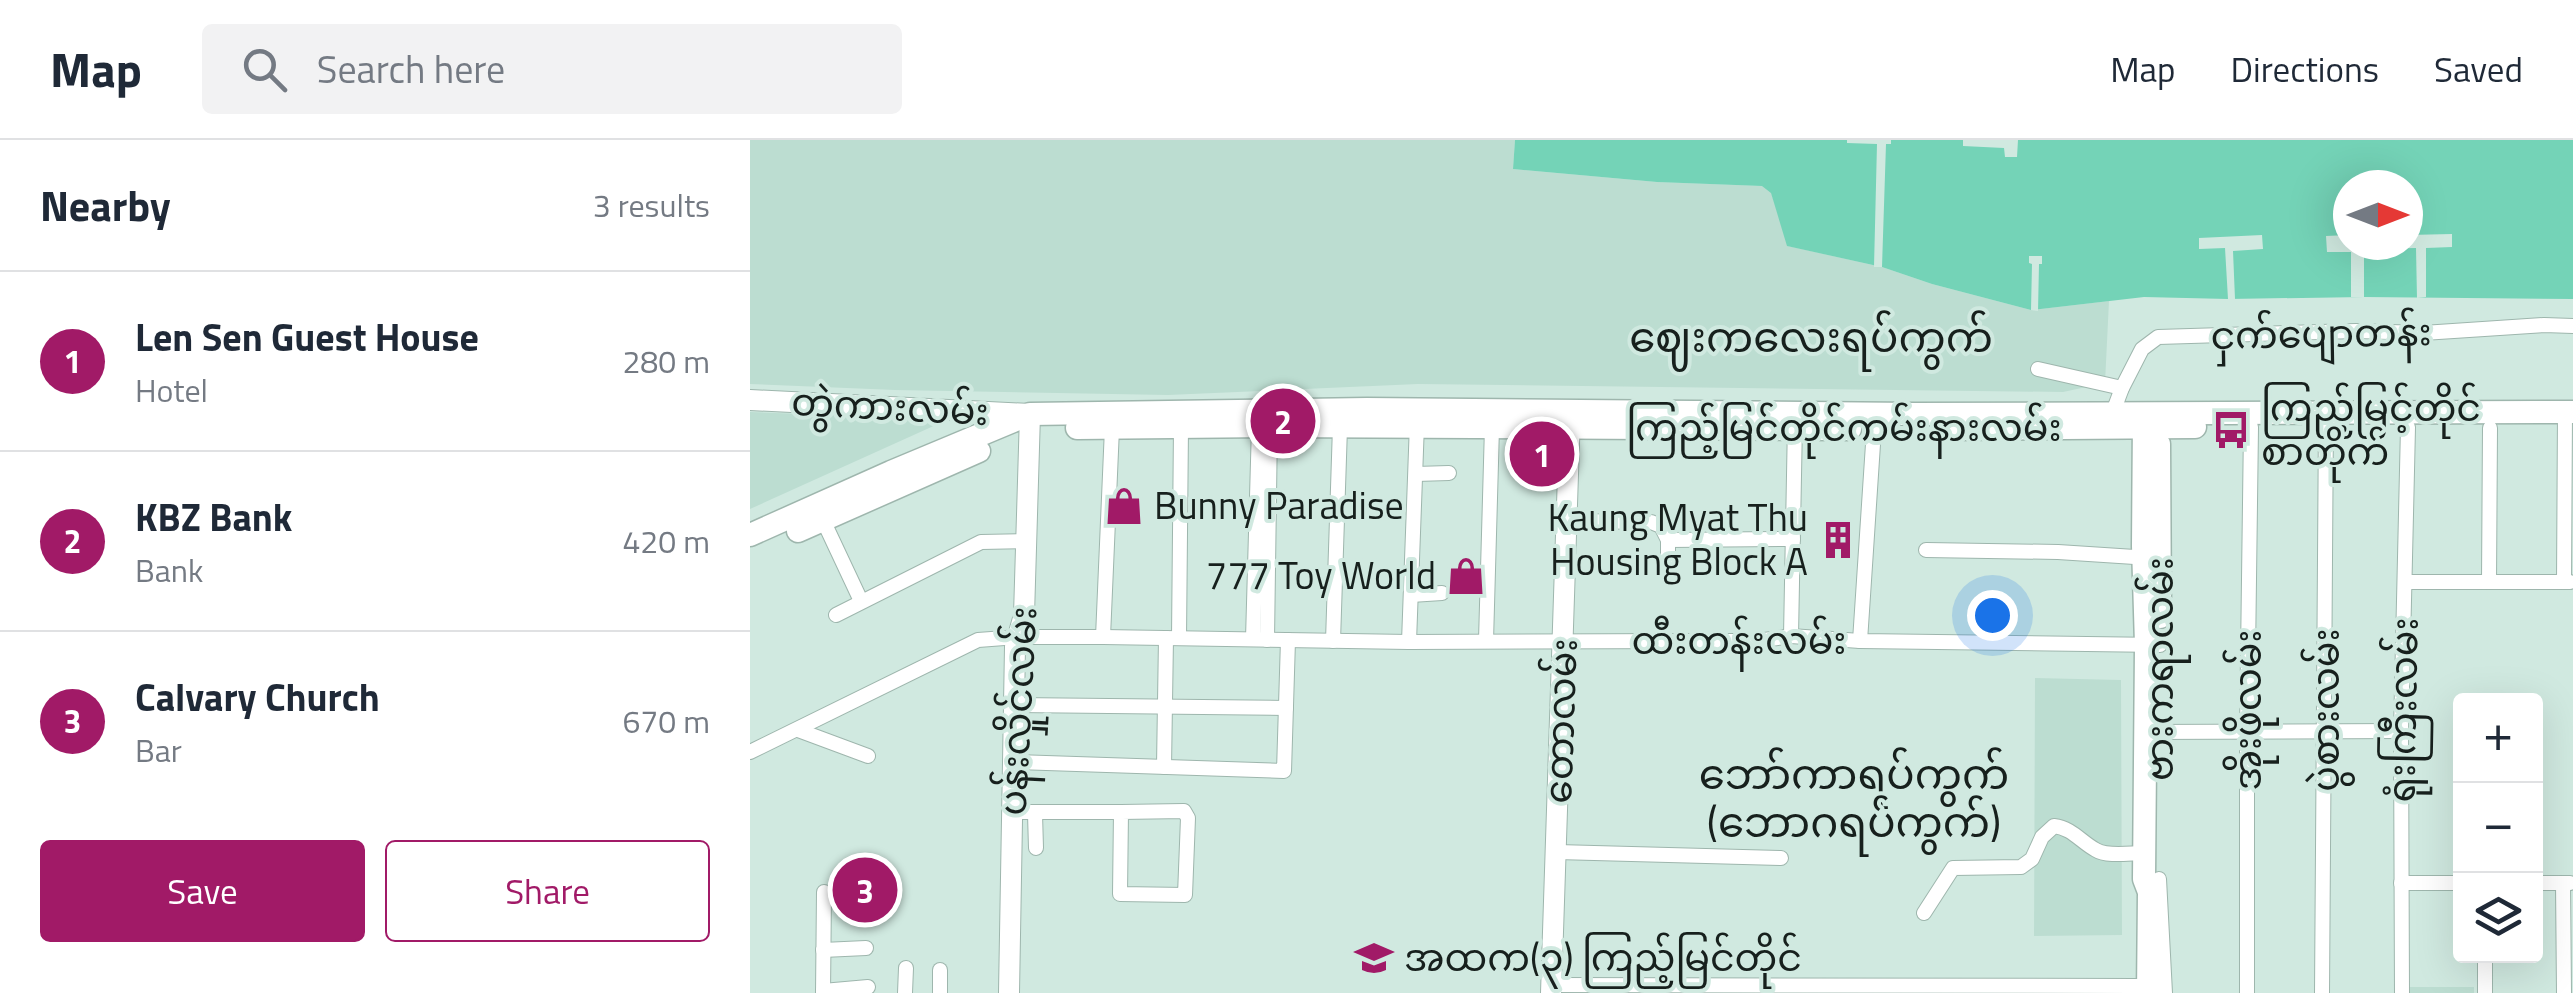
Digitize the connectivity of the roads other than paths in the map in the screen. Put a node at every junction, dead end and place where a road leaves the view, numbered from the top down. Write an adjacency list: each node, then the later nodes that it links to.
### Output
1 (2573, 326): 3 (street, ငှက်ပျောတန်း)
2 (2038, 368): 3 (street)
3 (2122, 388): 12 (street, ငှက်ပျောတန်း)
4 (750, 400): 8 (street, တွဲကားလမ်း)
5 (1417, 419): 8 (main road); 16 (main road, ကြည့်မြင်တိုင်ကမ်းနားလမ်း); 17 (main road, ကြည့်မြင်တိုင်ကမ်းနားလမ်း); 20 (main road); 21 (street)
6 (2326, 420): 7 (main road); 12 (main road); 14 (main road, ကြည့်မြင်တိုင်ကမ်းနားလမ်း); 18 (main road, ကြည့်မြင်တိုင်ကမ်းနားလမ်း); 59 (street, ပွဲစားလမ်း)
7 (2569, 420): 19 (main road, ကြည့်မြင်တိုင်ကမ်းနားလမ်း); 35 (street)
8 (1030, 421): 15 (main road, ကြည့်မြင်တိုင်ကမ်းနားလမ်း); 23 (main road, ကြည့်မြင်တိုင်ကမ်းနားလမ်း); 25 (main road, ကြည့်မြင်တိုင်ကမ်းနားလမ်း); 28 (street, ပန်းလှိုင်လမ်း)
9 (1795, 421): 10 (main road, ကြည့်မြင်တိုင်ကမ်းနားလမ်း); 20 (main road, ကြည့်မြင်တိုင်ကမ်းနားလမ်း); 26 (street)
10 (1860, 424): 12 (main road, ကြည့်မြင်တိုင်ကမ်းနားလမ်း); 49 (street)
11 (1264, 426): 13 (main road, ကြည့်မြင်တိုင်ကမ်းနားလမ်း); 16 (main road, ကြည့်မြင်တိုင်ကမ်းနားလမ်း); 44 (street)
12 (2147, 426): 14 (main road, ကြည့်မြင်တိုင်ကမ်းနားလမ်း); 31 (main road, ဗားကရာလမ်း)
13 (1182, 427): 15 (main road, ကြည့်မြင်တိုင်ကမ်းနားလမ်း); 43 (street)
14 (2251, 427): 56 (street, အိုးဖိုလမ်း)
15 (1112, 428): 42 (street)
16 (1340, 428): 46 (street)
17 (1492, 428): 20 (main road, ကြည့်မြင်တိုင်ကမ်းနားလမ်း); 47 (street)
18 (2408, 428): 19 (main road, ကြည့်မြင်တိုင်ကမ်းနားလမ်း); 33 (street, ရုံးကြီးလမ်း)
19 (2490, 428): 34 (street)
20 (1571, 429): 24 (street, တောလမ်း)
21 (1416, 474): 22 (street); 37 (street)
22 (1449, 474)
23 (823, 520): 29 (main road, ကြည့်မြင်တိုင်ကမ်းနားလမ်း); 38 (street)
24 (1568, 521): 27 (street); 48 (street, တောလမ်း)
25 (750, 535)
26 (1792, 539): 27 (street); 40 (street)
27 (1668, 540): 32 (street)
28 (1027, 541): 38 (street); 41 (street, ပန်းလှိုင်လမ်း)
29 (750, 548)
30 (1926, 550): 31 (street)
31 (2152, 559): 51 (main road, ဗားကရာလမ်း)
32 (1668, 574)
33 (2406, 582): 34 (street); 57 (street, ရုံးကြီးလမ်း)
34 (2489, 582): 35 (street)
35 (2568, 582)
36 (1442, 593): 37 (street)
37 (1411, 594): 50 (street)
38 (861, 601): 39 (street)
39 (836, 615)
40 (1791, 636): 48 (street, ထီးတန်းလမ်း); 49 (street, ထီးတန်းလမ်း)
41 (1019, 637): 42 (street, ထီးတန်းလမ်း); 52 (street, ပန်းလှိုင်လမ်း); 55 (street, ထီးတန်းလမ်း)
42 (1103, 637): 43 (street, ထီးတန်းလမ်း)
43 (1173, 638): 44 (street, ထီးတန်းလမ်း); 53 (street)
44 (1260, 640): 45 (street, ထီးတန်းလမ်း)
45 (1288, 640): 46 (street, ထီးတန်းလမ်း); 54 (street)
46 (1333, 641): 50 (street, ထီးတန်းလမ်း)
47 (1486, 641): 48 (street, ထီးတန်းလမ်း); 50 (street, ထီးတန်းလမ်း)
48 (1564, 641): 68 (street, တောလမ်း)
49 (1860, 641): 51 (street, ထီးတန်းလမ်း)
50 (1408, 642)
51 (2153, 645): 58 (main road, ဗားကရာလမ်း)
52 (1014, 705): 53 (street); 62 (street, ပန်းလှိုင်လမ်း)
53 (1165, 707): 54 (street); 63 (street)
54 (1286, 708): 63 (street)
55 (798, 730): 60 (street, ထီးတန်းလမ်း); 61 (street)
56 (2247, 731): 58 (street); 59 (street); 91 (street, အိုးဖိုလမ်း)
57 (2401, 731): 59 (street); 71 (street, ရုံးကြီးလမ်း)
58 (2153, 732): 69 (main road, ဗားကရာလမ်း); 74 (main road, ဗားကရာလမ်း)
59 (2326, 732): 92 (street, ပွဲစားလမ်း)
60 (750, 752)
61 (868, 756)
62 (1013, 762): 63 (street); 64 (street, ပန်းလှိုင်လမ်း)
63 (1164, 767)
64 (1012, 812): 65 (street); 89 (street, ပန်းလှိုင်လမ်း)
65 (1038, 812): 66 (street); 67 (street)
66 (1121, 812): 66 (street)
67 (1036, 848)
68 (1556, 852): 70 (street); 84 (street, တောလမ်း)
69 (2144, 853): 74 (main road, ဗားကရာလမ်း); 76 (street)
70 (1781, 858)
71 (2401, 884): 72 (street); 93 (street, ရုံးကြီးလမ်း)
72 (2453, 884)
73 (2568, 884): 95 (street)
74 (2154, 886): 85 (main road, ဗားကရာလမ်း); 90 (street)
75 (824, 892): 78 (street)
76 (1924, 913)
77 (866, 948): 78 (street)
78 (823, 954): 79 (street); 86 (street)
79 (850, 959)
80 (2485, 963): 94 (street)
81 (906, 968): 87 (street)
82 (940, 970): 88 (street)
83 (868, 987): 86 (street)
84 (1552, 989): 85 (street)
85 (2141, 991)
86 (823, 992)
87 (906, 993)
88 (940, 993)
89 (1009, 993)
90 (2165, 993)
91 (2247, 993)
92 (2322, 993)
93 (2402, 993)
94 (2485, 993)
95 (2564, 993)

